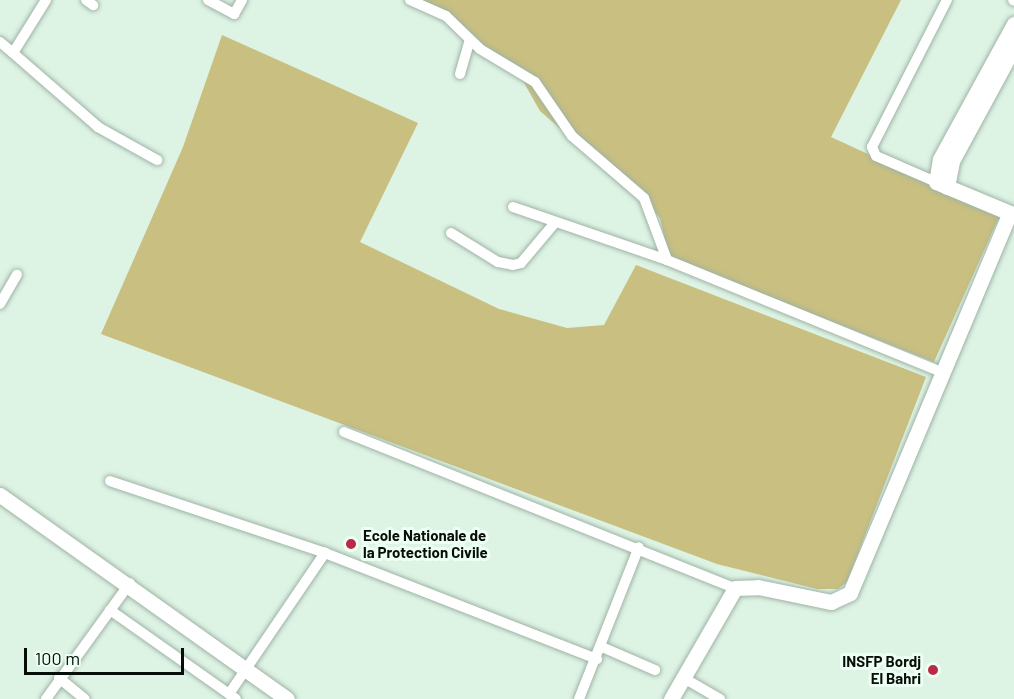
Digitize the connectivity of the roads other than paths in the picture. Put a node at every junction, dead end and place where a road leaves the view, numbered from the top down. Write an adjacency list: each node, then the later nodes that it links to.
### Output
1 (46, 0): 10 (street)
2 (208, 0): 3 (street)
3 (242, 0)
4 (410, 0): 7 (street)
5 (947, 0): 13 (street)
6 (1014, 24): 13 (street)
7 (470, 40): 11 (street); 18 (street)
8 (0, 42): 10 (street)
9 (1014, 47): 13 (street)
10 (13, 53): 12 (street)
11 (460, 74)
12 (157, 160)
13 (941, 184): 15 (street)
14 (513, 207): 16 (street)
15 (1012, 208): 21 (street)
16 (554, 225): 17 (street); 18 (street)
17 (452, 233)
18 (667, 260): 21 (street)
19 (17, 274): 20 (street)
20 (0, 304)
21 (944, 373): 28 (street)
22 (344, 432): 25 (street)
23 (110, 481): 26 (street)
24 (0, 495): 27 (street)
25 (639, 547): 28 (street); 30 (street)
26 (325, 553): 31 (street); 32 (street)
27 (130, 583): 29 (street); 32 (street)
28 (735, 588): 34 (street)
29 (110, 610): 35 (street); 36 (street)
30 (602, 647): 31 (street); 33 (street)
31 (597, 659): 40 (street)
32 (246, 669): 36 (street); 39 (street)
33 (655, 669)
34 (682, 677): 41 (street); 42 (street)
35 (59, 678): 37 (street); 38 (street)
36 (233, 697)
37 (46, 699)
38 (85, 699)
39 (287, 699)
40 (579, 699)
41 (671, 699)
42 (720, 699)

